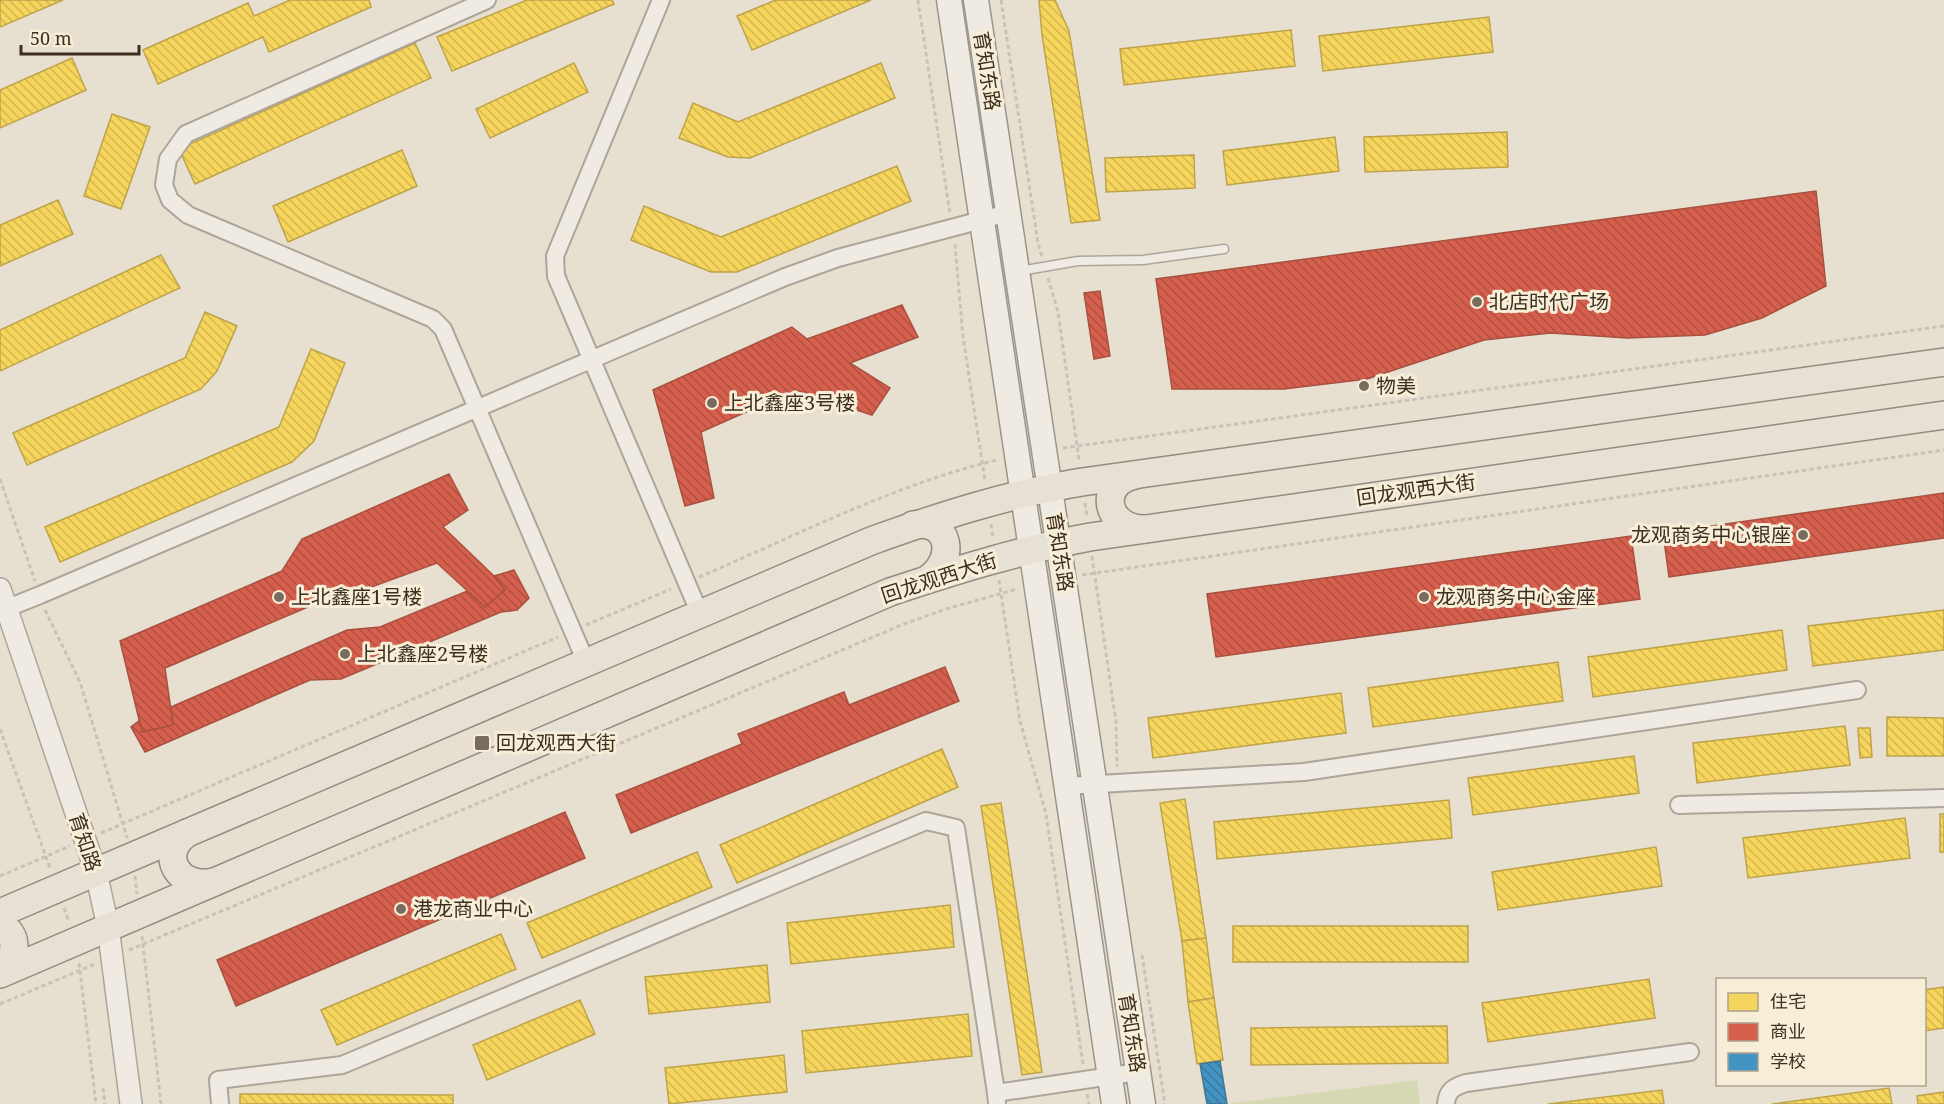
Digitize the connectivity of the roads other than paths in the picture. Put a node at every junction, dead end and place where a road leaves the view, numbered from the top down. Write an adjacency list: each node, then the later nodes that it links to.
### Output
1 (487, 0): 11 (street)
2 (661, 0): 9 (street)
3 (949, 0): 6 (main road, 育知东路)
4 (976, 0): 5 (main road, 育知东路)
5 (1008, 213): 6 (street); 8 (main road, 育知东路)
6 (982, 220): 9 (street); 15 (main road, 育知东路)
7 (1224, 249): 8 (lane)
8 (1017, 271): 14 (main road, 育知东路)
9 (592, 360): 11 (street); 22 (street)
10 (1944, 362): 13 (main road)
11 (477, 409): 21 (street); 23 (street)
12 (1944, 415): 17 (main road, 回龙观西大街)
13 (1135, 475): 14 (main road); 17 (main road)
14 (1050, 488): 15 (main road); 18 (main road, 育知东路)
15 (1022, 493): 16 (main road); 19 (main road, 育知东路)
16 (914, 525): 20 (main road); 22 (main road)
17 (1144, 529): 18 (main road, 回龙观西大街)
18 (1058, 543): 19 (main road, 回龙观西大街); 25 (main road, 育知东路)
19 (1031, 549): 20 (main road, 回龙观西大街); 26 (main road, 育知东路)
20 (928, 579): 31 (main road, 回龙观西大街)
21 (2, 602): 30 (street, 育知路)
22 (700, 614): 23 (main road)
23 (586, 662): 29 (main road)
24 (1857, 690): 25 (street)
25 (1106, 784): 26 (street); 37 (main road, 育知东路)
26 (1066, 786): 38 (main road, 育知东路)
27 (1944, 798): 28 (street)
28 (1679, 805)
29 (186, 833): 30 (main road); 31 (main road)
30 (96, 872): 32 (main road); 34 (street, 育知路)
31 (214, 882): 34 (main road, 回龙观西大街)
32 (0, 913)
33 (0, 924): 35 (main road)
34 (108, 927): 35 (main road, 回龙观西大街); 40 (street, 育知路)
35 (0, 973)
36 (1690, 1052): 44 (street)
37 (1138, 1072): 38 (street); 43 (main road, 育知东路)
38 (1109, 1076): 39 (street); 42 (main road, 育知东路)
39 (997, 1099): 41 (street)
40 (131, 1104)
41 (220, 1104)
42 (1114, 1104)
43 (1143, 1104)
44 (1446, 1104)

